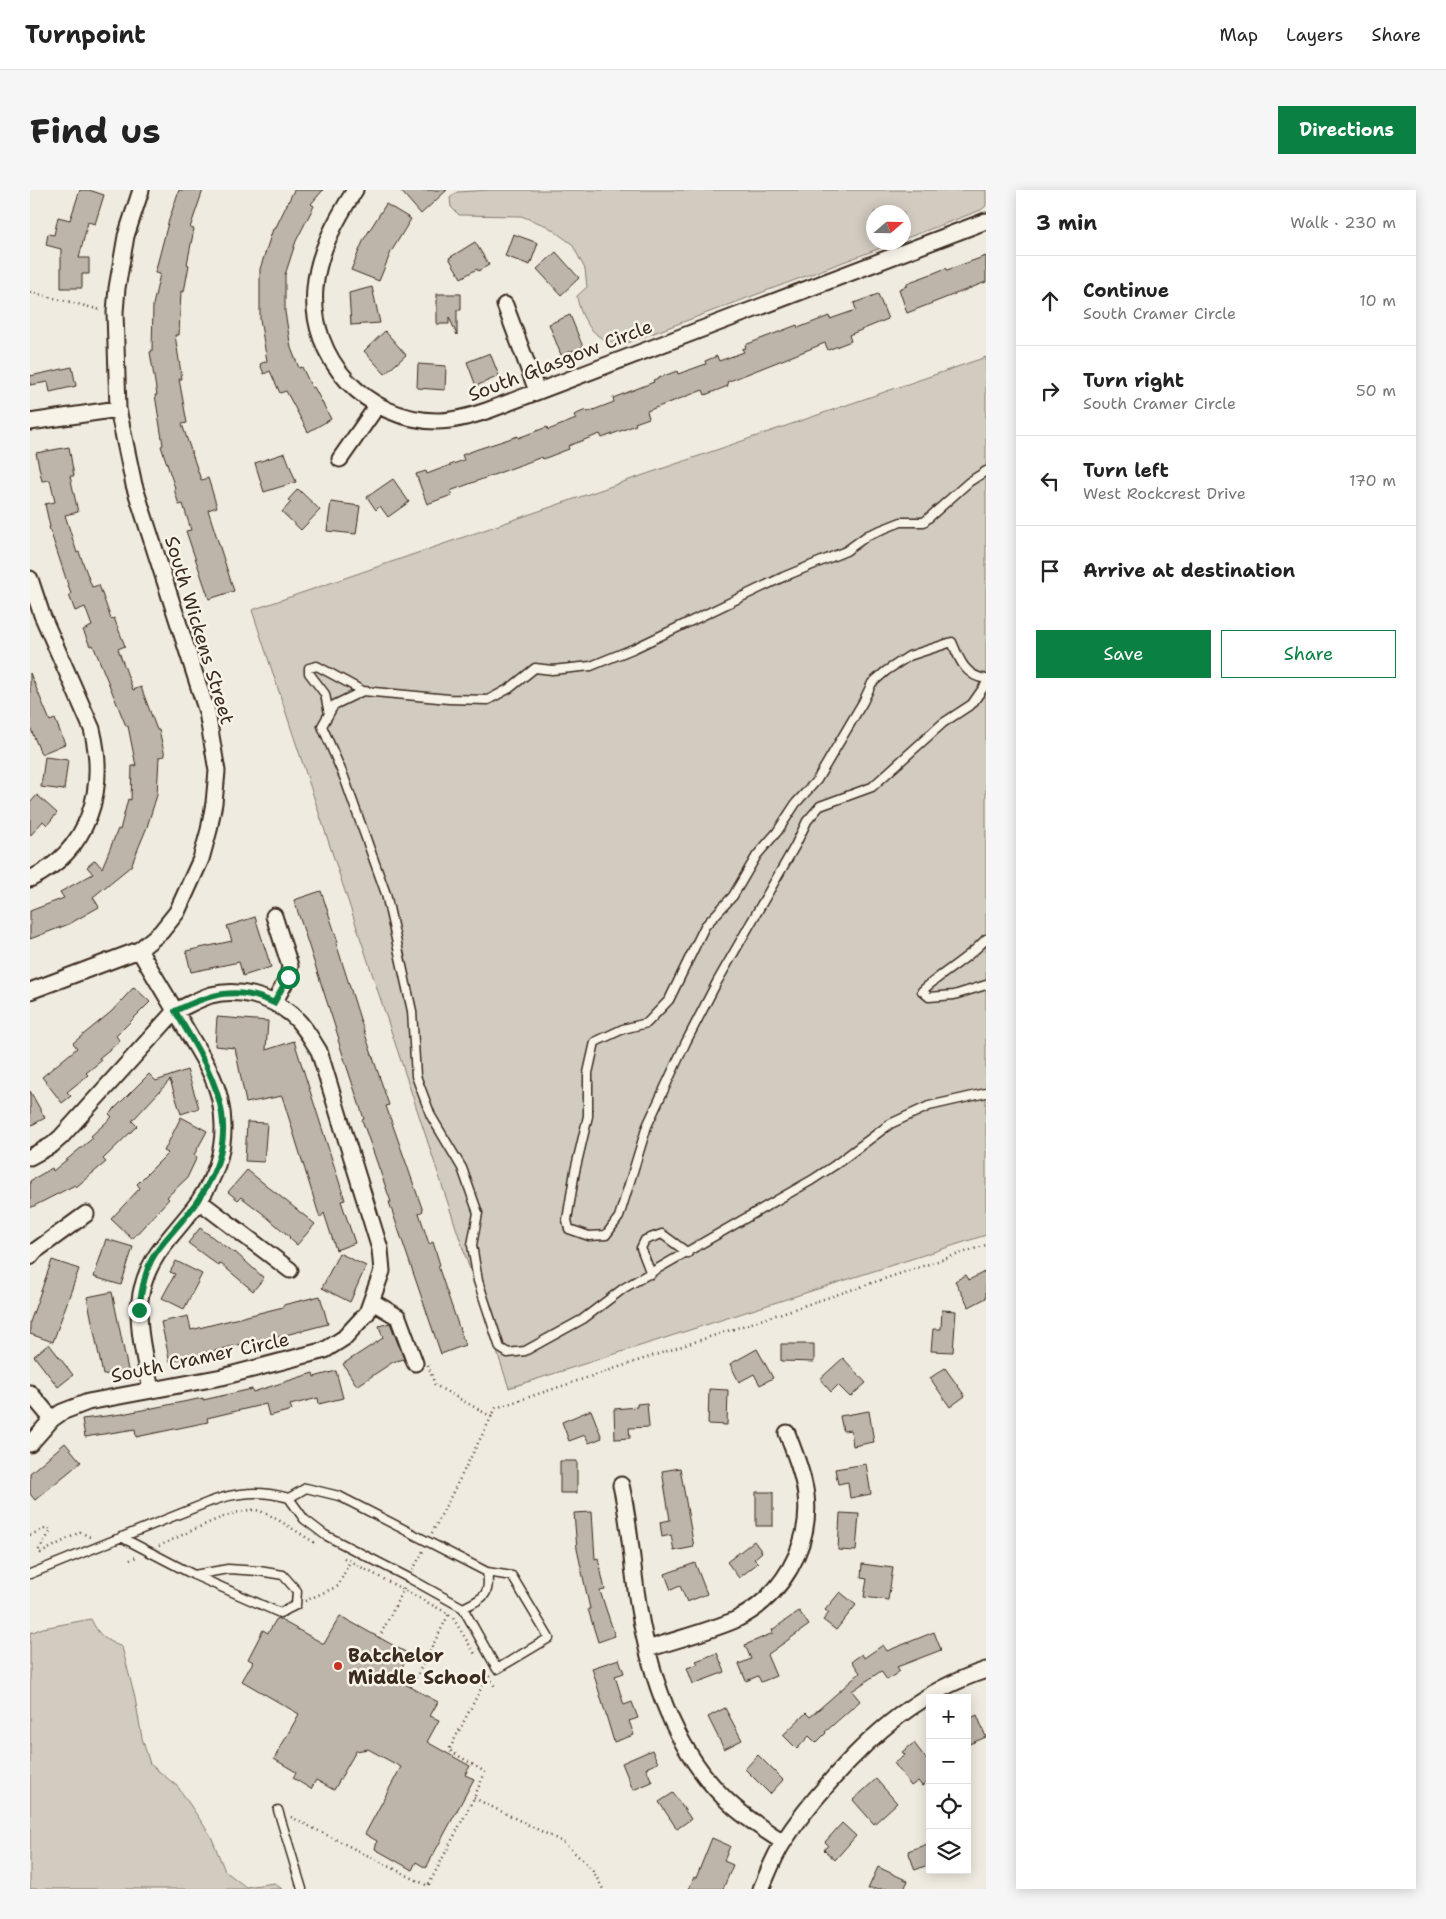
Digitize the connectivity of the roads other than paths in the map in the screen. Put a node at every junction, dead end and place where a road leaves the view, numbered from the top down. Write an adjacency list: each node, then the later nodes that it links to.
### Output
1 (141, 190): 7 (street, South Wickens Street)
2 (355, 190): 6 (street, South Glasgow Circle)
3 (986, 221): 5 (street, South Glasgow Circle)
4 (505, 305): 5 (street)
5 (537, 391): 6 (street, South Glasgow Circle)
6 (377, 406): 9 (street)
7 (118, 409): 8 (street); 19 (street, South Wickens Street)
8 (30, 422)
9 (340, 459)
10 (986, 471): 14 (lane)
11 (30, 579): 16 (street)
12 (986, 680): 13 (lane)
13 (986, 684)
14 (363, 691): 15 (lane); 15 (lane)
15 (329, 714): 31 (lane)
16 (30, 880)
17 (274, 916): 22 (street)
18 (986, 939): 20 (lane)
19 (139, 950): 21 (street, South Wickens Street); 23 (street)
20 (986, 985)
21 (30, 991)
22 (274, 1003): 23 (street, South Cramer Circle); 32 (street, South Cramer Circle)
23 (175, 1011): 25 (street, South Cramer Circle); 26 (street)
24 (986, 1093): 28 (lane)
25 (30, 1157)
26 (199, 1201): 30 (street); 34 (street)
27 (86, 1214): 29 (street)
28 (688, 1253): 31 (lane); 31 (lane)
29 (30, 1257)
30 (290, 1270)
31 (651, 1274)
32 (372, 1302): 33 (street); 34 (street, South Cramer Circle)
33 (415, 1363)
34 (151, 1390): 36 (street, South Cramer Circle)
35 (30, 1393): 36 (street)
36 (52, 1419): 38 (street, South Cramer Circle)
37 (787, 1434): 46 (street)
38 (30, 1444)
39 (620, 1485): 46 (street)
40 (289, 1498): 41 (lane); 42 (lane); 45 (lane)
41 (121, 1537): 43 (lane); 44 (lane)
42 (486, 1572): 45 (lane); 45 (lane)
43 (30, 1574)
44 (194, 1575): 44 (lane)
45 (463, 1608)
46 (648, 1649): 49 (street)
47 (986, 1670): 49 (street)
48 (278, 1810): 50 (lane)
49 (783, 1842): 51 (street)
50 (302, 1889)
51 (761, 1889)

